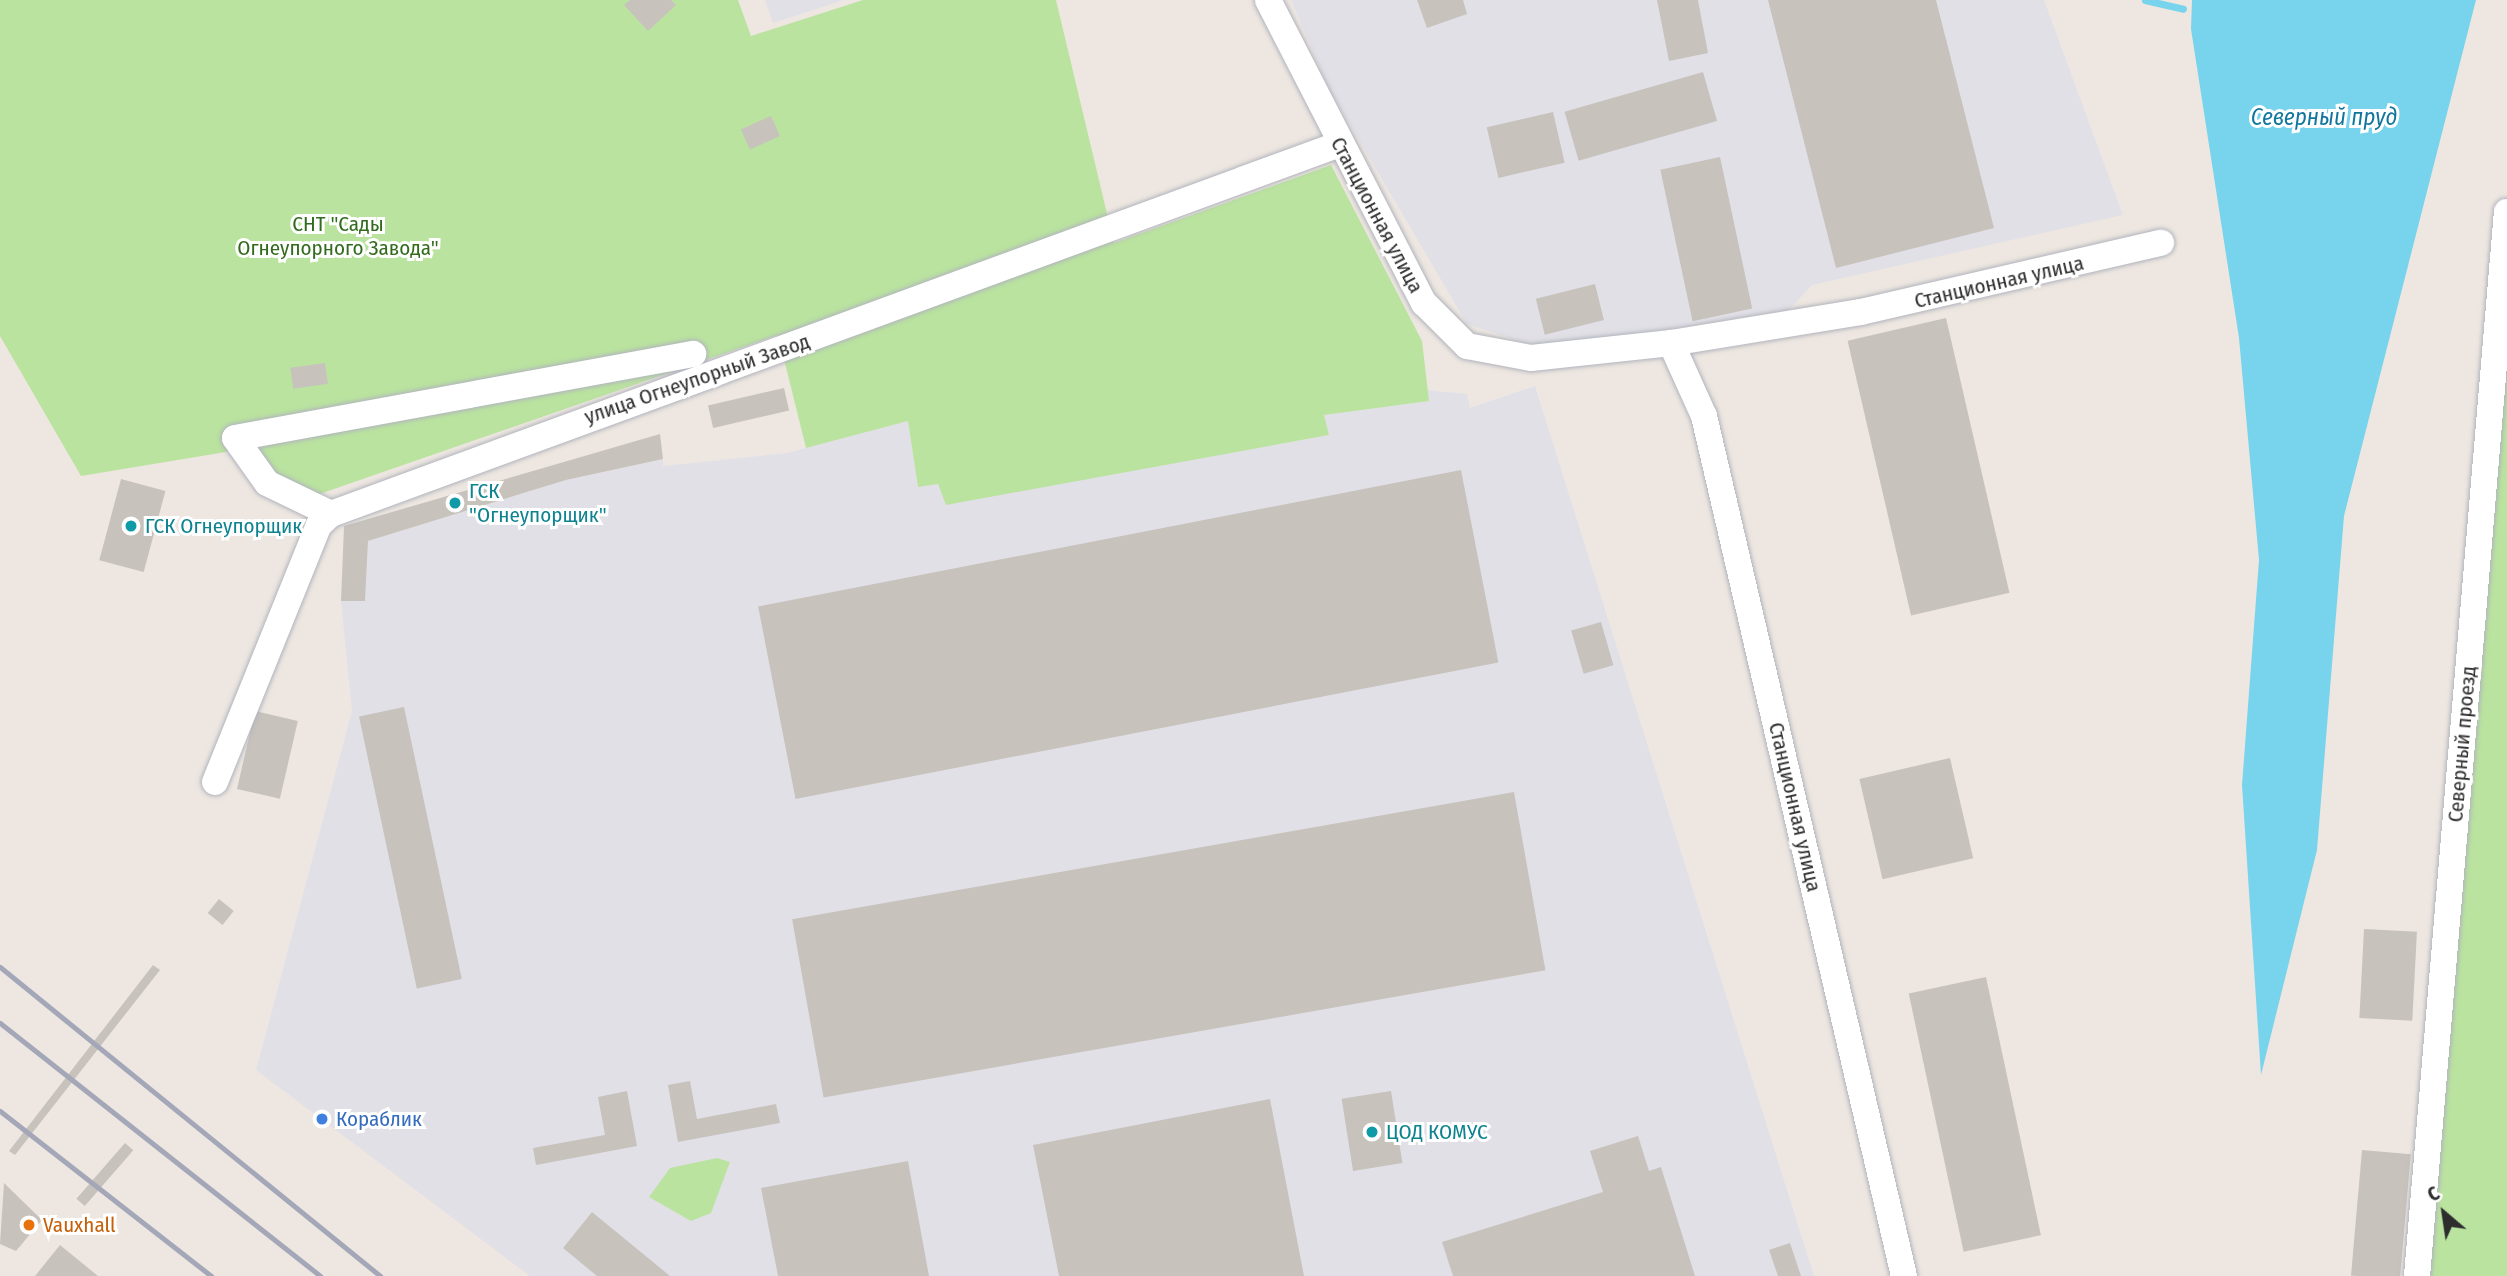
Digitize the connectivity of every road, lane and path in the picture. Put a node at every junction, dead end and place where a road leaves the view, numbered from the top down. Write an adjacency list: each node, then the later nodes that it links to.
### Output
1 (1268, 0): 2 (street, Станционная улица)
2 (1340, 144): 5 (street, Станционная улица); 7 (street, улица Огнеупорный Завод)
3 (2507, 212): 10 (street, Северный проезд)
4 (2161, 243): 5 (street, Станционная улица)
5 (1671, 343): 9 (street, Станционная улица)
6 (693, 354): 7 (street)
7 (331, 514): 8 (street)
8 (215, 782)
9 (1904, 1276)
10 (2417, 1276)

